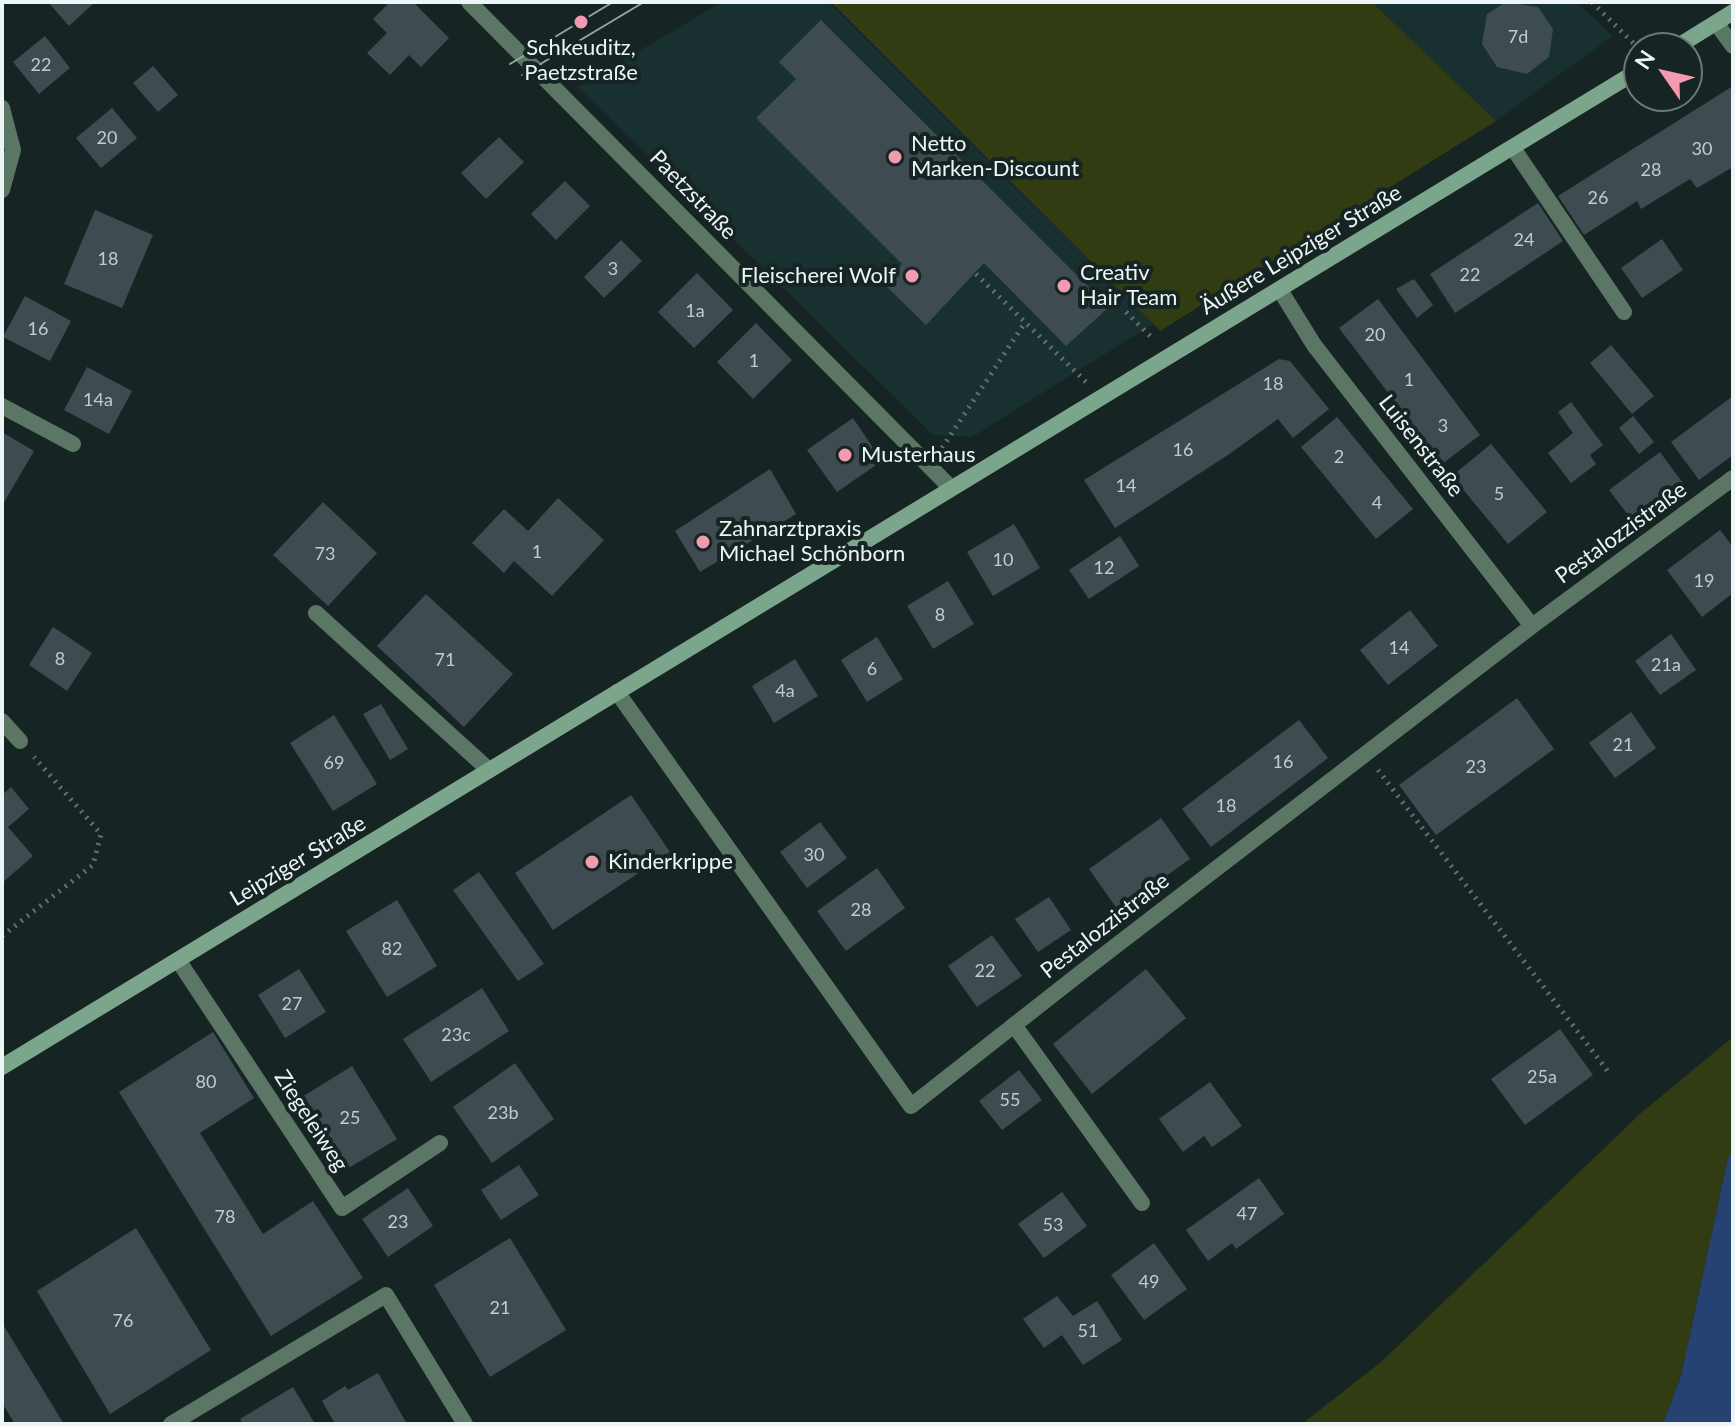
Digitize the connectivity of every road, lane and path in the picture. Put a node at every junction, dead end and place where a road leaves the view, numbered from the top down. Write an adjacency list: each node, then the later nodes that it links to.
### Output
1 (469, 2): 21 (street, Paetzstraße)
2 (1592, 2): 5 (path)
3 (1733, 12): 4 (street)
4 (1716, 23): 6 (street); 7 (street)
5 (1623, 32)
6 (1701, 32)
7 (1733, 46)
8 (1623, 80): 10 (street, Äußere Leipziger Straße)
9 (2, 108): 11 (street)
10 (1513, 148): 13 (street, Äußere Leipziger Straße); 15 (street)
11 (2, 190)
12 (976, 274): 16 (path)
13 (1280, 290): 17 (street, Äußere Leipziger Straße); 25 (street, Luisenstraße)
14 (1126, 312): 17 (path)
15 (1624, 312)
16 (1024, 324): 18 (path); 21 (path)
17 (1169, 355): 18 (street, Äußere Leipziger Straße)
18 (1100, 396): 23 (street, Äußere Leipziger Straße)
19 (2, 406): 20 (street)
20 (73, 444)
21 (930, 465): 23 (street, Paetzstraße)
22 (1733, 478): 25 (street, Pestalozzistraße)
23 (951, 488): 26 (street, Äußere Leipziger Straße)
24 (316, 613): 30 (street)
25 (1532, 626): 29 (street, Pestalozzistraße)
26 (617, 692): 30 (street, Leipziger Straße); 33 (street, Pestalozzistraße)
27 (2, 721): 28 (street)
28 (20, 741): 31 (path)
29 (1366, 754): 33 (street, Pestalozzistraße); 35 (path)
30 (489, 770): 32 (street, Leipziger Straße)
31 (2, 936)
32 (178, 960): 34 (street, Leipziger Straße); 36 (street, Ziegeleiweg)
33 (1014, 1025): 37 (street)
34 (2, 1067)
35 (1610, 1074)
36 (440, 1143)
37 (1142, 1203)
38 (171, 1424): 39 (street)
39 (465, 1424)

